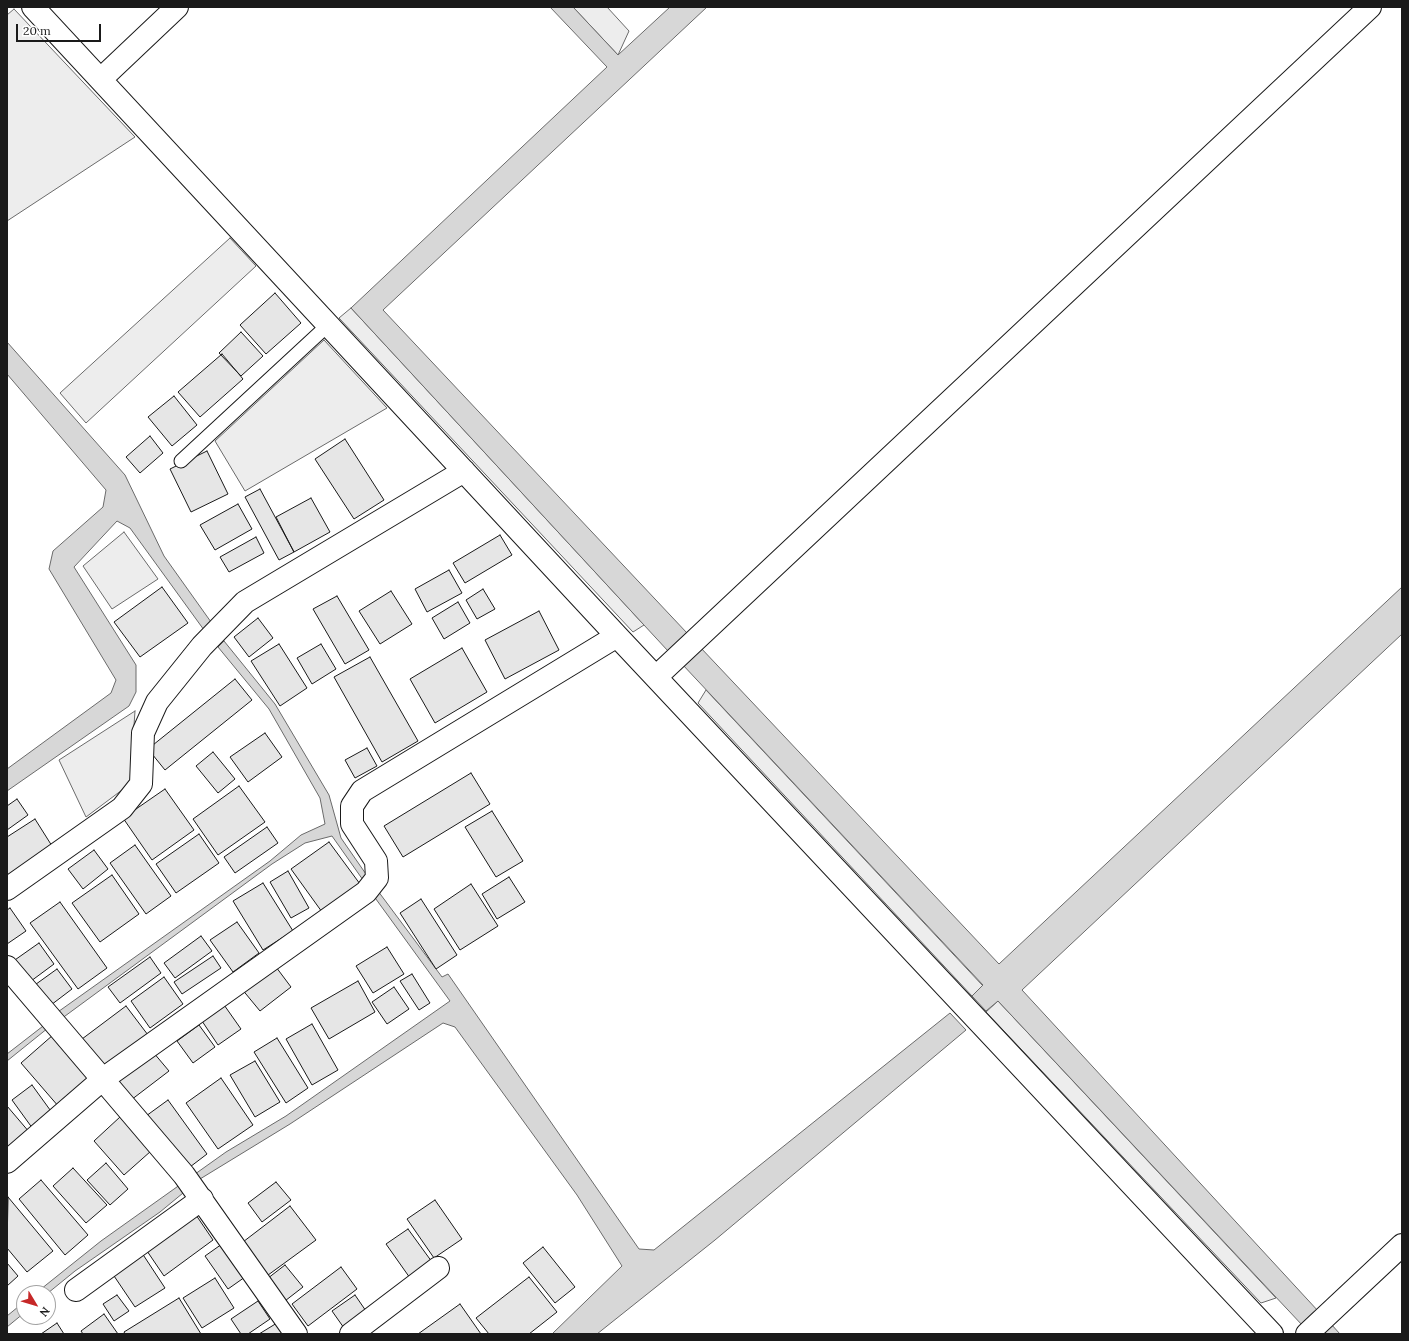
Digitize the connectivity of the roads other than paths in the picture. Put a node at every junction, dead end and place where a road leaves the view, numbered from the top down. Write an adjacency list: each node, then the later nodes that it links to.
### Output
1 (33, 7): 4 (street)
2 (177, 7): 4 (street)
3 (1370, 7): 9 (street)
4 (101, 79): 5 (street)
5 (328, 325): 6 (lane); 7 (street)
6 (181, 461)
7 (464, 471): 8 (street); 10 (street)
8 (617, 636): 9 (street); 12 (street)
9 (656, 677): 21 (street)
10 (7, 889)
11 (7, 967): 12 (street)
12 (103, 1079): 13 (street); 14 (street)
13 (7, 1162)
14 (193, 1188): 17 (street); 19 (street)
15 (1402, 1245): 18 (street)
16 (438, 1268): 20 (street)
17 (76, 1290)
18 (1313, 1328)
19 (296, 1334)
20 (351, 1334)
21 (1272, 1334)

